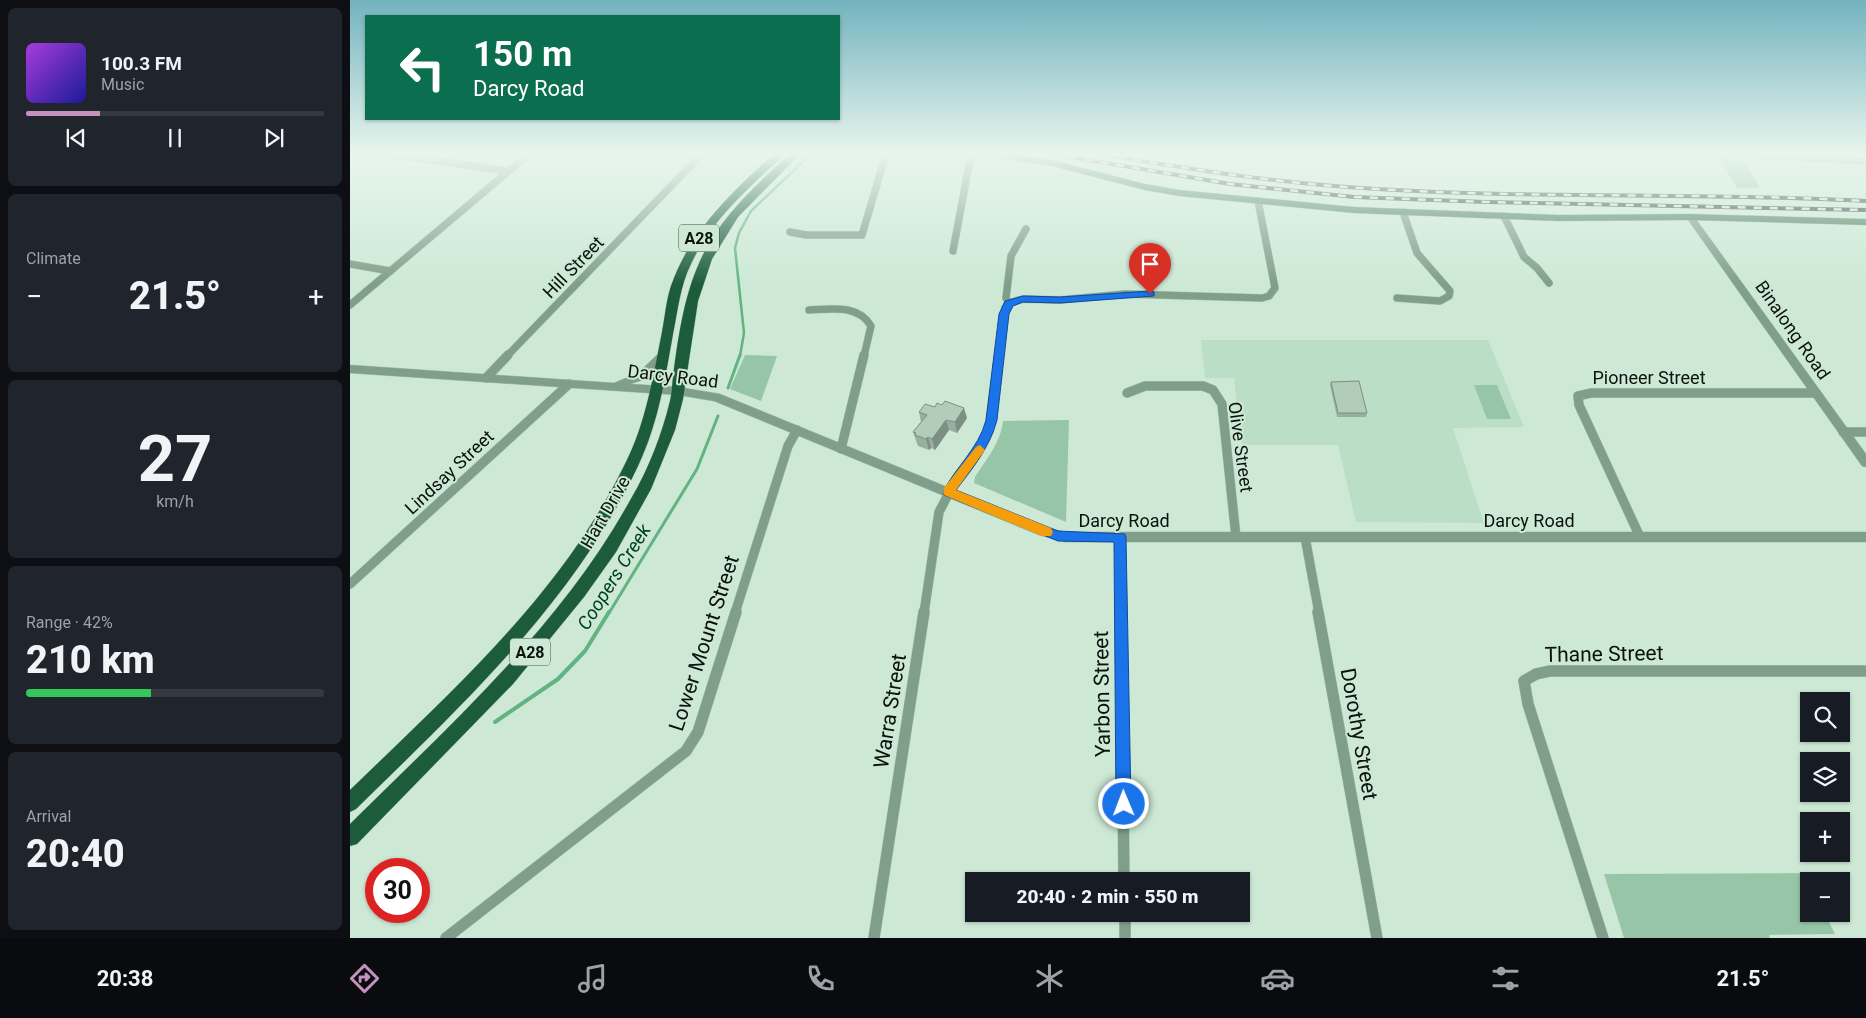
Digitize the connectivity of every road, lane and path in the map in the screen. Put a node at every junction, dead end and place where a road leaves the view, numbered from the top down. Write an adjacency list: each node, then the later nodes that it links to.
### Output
1 (476, 198): 17 (street)
2 (660, 198): 25 (street, Hill Street)
3 (733, 198): 23 (highway, Hart Drive / A28)
4 (751, 198): 29 (highway, Hart Drive / A28)
5 (873, 198): 14 (street)
6 (963, 198): 15 (street)
7 (1228, 198): 8 (main road)
8 (1258, 201): 9 (main road); 20 (street)
9 (1403, 212): 10 (main road); 19 (street)
10 (1504, 216): 11 (main road); 18 (street)
11 (1690, 217): 12 (main road); 31 (street, Binalong Road)
12 (1866, 222)
13 (1026, 229): 20 (street, Warra Street)
14 (790, 232)
15 (954, 251)
16 (350, 264): 17 (street)
17 (390, 271): 21 (street)
18 (1549, 283)
19 (1397, 298)
20 (1009, 303): 37 (street, Warra Street)
21 (350, 305)
22 (809, 310): 35 (street)
23 (664, 356): 27 (street); 28 (highway, Hart Drive / A28)
24 (350, 369): 25 (street, Darcy Road)
25 (486, 378): 26 (street, Darcy Road)
26 (569, 384): 27 (street, Darcy Road); 44 (street, Lindsay Street)
27 (602, 386): 28 (street, Darcy Road)
28 (657, 390): 29 (street, Darcy Road); 47 (highway, Hart Drive / A28)
29 (678, 391): 32 (street, Darcy Road); 48 (highway, Hart Drive / A28)
30 (1127, 393): 39 (street, Olive Street)
31 (1816, 393): 33 (street, Binalong Road); 41 (street, Pioneer Street)
32 (798, 430): 35 (street, Darcy Road); 51 (street, Lower Mount Street)
33 (1844, 432): 34 (street); 36 (street, Binalong Road)
34 (1866, 432)
35 (841, 449): 37 (street, Darcy Road)
36 (1866, 463)
37 (948, 492): 38 (street, Darcy Road); 52 (street, Warra Street)
38 (1120, 537): 39 (street, Darcy Road); 49 (street, Yarbon Street)
39 (1236, 537): 40 (street, Darcy Road)
40 (1305, 537): 41 (street, Darcy Road); 54 (street, Dorothy Street)
41 (1640, 537): 42 (street, Darcy Road)
42 (1866, 537)
43 (350, 572): 44 (street)
44 (362, 574): 45 (street, Lindsay Street)
45 (350, 584)
46 (1866, 671): 55 (street, Thane Street)
47 (350, 803)
48 (350, 837)
49 (1124, 872)
50 (1125, 922): 53 (street)
51 (446, 938)
52 (874, 938)
53 (1125, 938)
54 (1376, 938)
55 (1603, 938)

